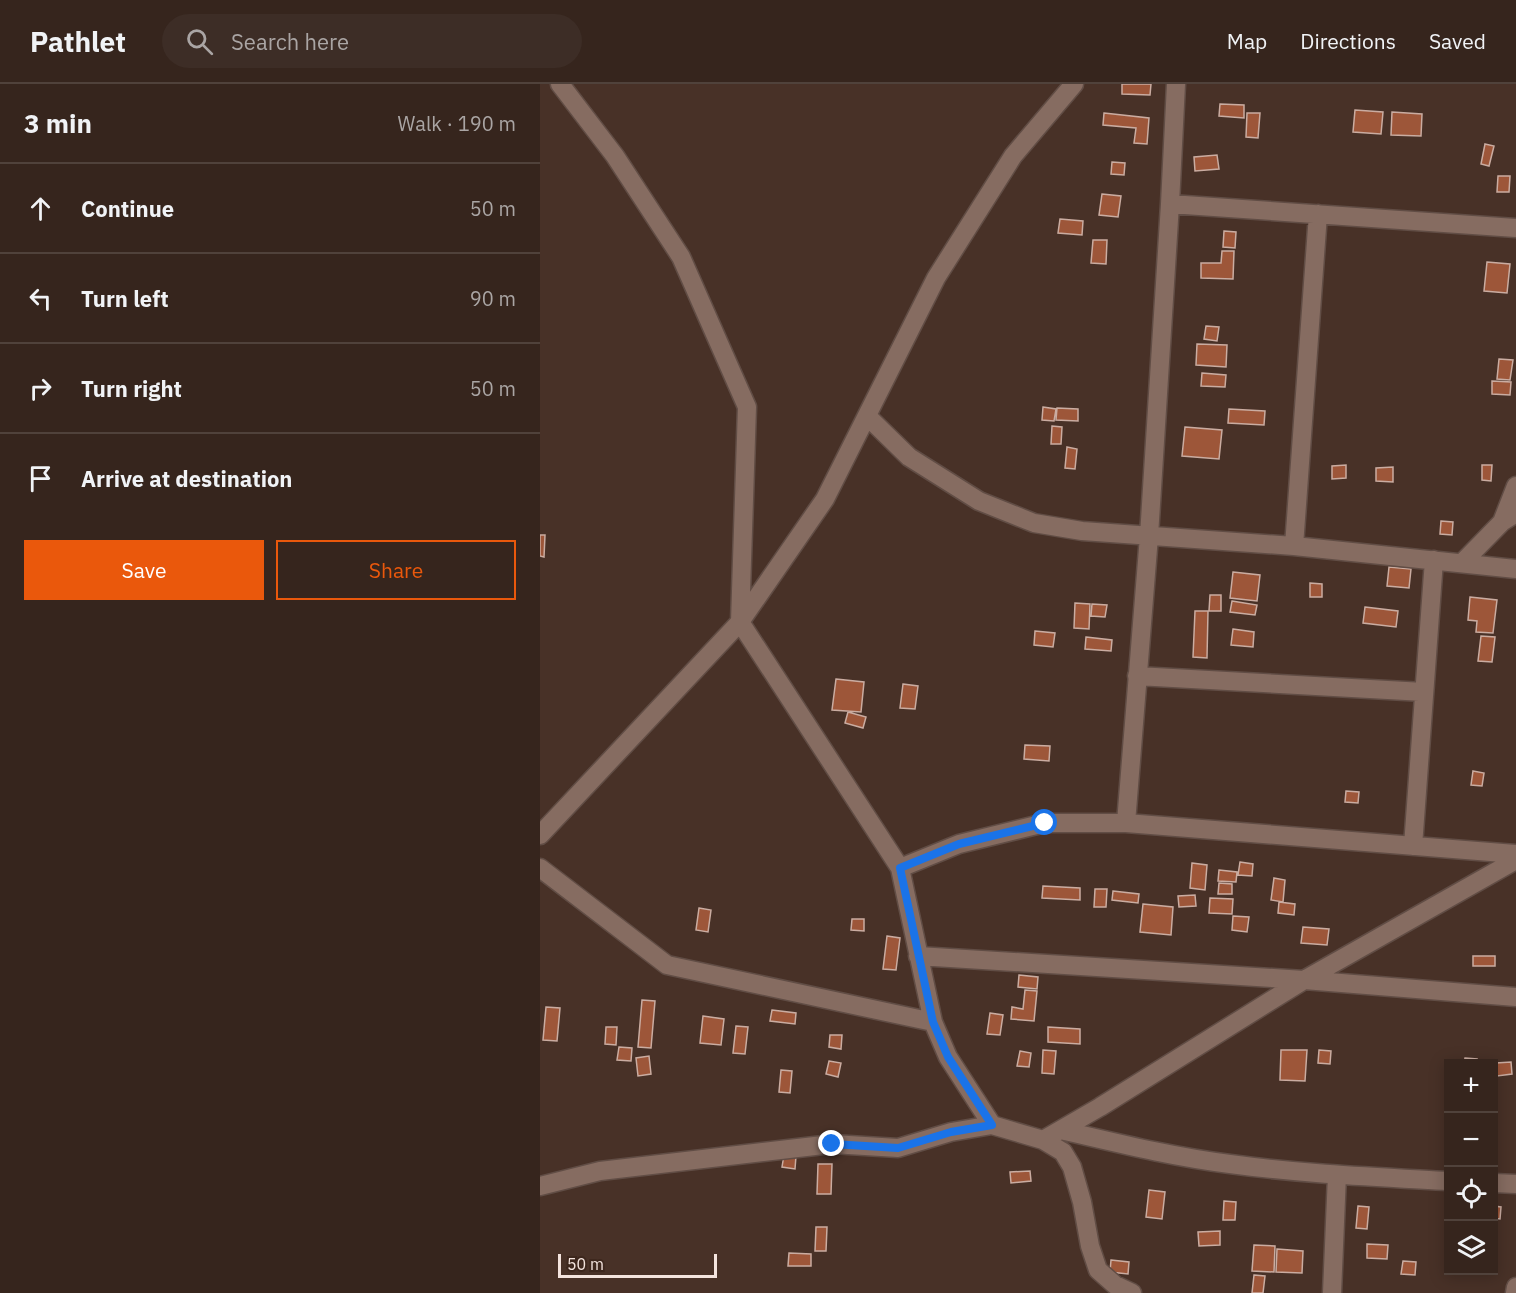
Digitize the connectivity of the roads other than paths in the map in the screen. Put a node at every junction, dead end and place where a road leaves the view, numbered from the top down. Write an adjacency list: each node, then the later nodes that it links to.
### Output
1 (560, 84): 15 (street)
2 (1074, 84): 7 (street)
3 (1176, 84): 4 (street)
4 (1170, 204): 5 (street); 10 (street)
5 (1318, 214): 6 (street); 11 (street)
6 (1516, 228)
7 (867, 416): 10 (street); 15 (street)
8 (1516, 486): 9 (street)
9 (1509, 517): 13 (street)
10 (1149, 536): 11 (street); 16 (street)
11 (1294, 546): 12 (street)
12 (1434, 560): 13 (street); 17 (street)
13 (1462, 563): 14 (street)
14 (1516, 569)
15 (740, 622): 19 (street); 24 (street)
16 (1137, 676): 17 (street); 18 (street)
17 (1424, 692): 20 (street)
18 (1126, 823): 20 (street); 24 (street)
19 (540, 835)
20 (1413, 846): 21 (street)
21 (1516, 855)
22 (1516, 860): 26 (street)
23 (540, 868): 28 (street)
24 (900, 868): 25 (street)
25 (918, 956): 26 (street); 28 (street)
26 (1304, 980): 27 (street); 30 (street)
27 (1516, 997)
28 (933, 1022): 29 (street)
29 (992, 1125): 31 (street); 36 (street)
30 (1061, 1130): 31 (street); 32 (street)
31 (1043, 1140): 38 (street)
32 (1337, 1175): 33 (street); 39 (street)
33 (1444, 1181)
34 (1498, 1183): 35 (street)
35 (1516, 1184)
36 (540, 1186)
37 (1516, 1287): 40 (street)
38 (1132, 1293)
39 (1332, 1293)
40 (1515, 1293)

